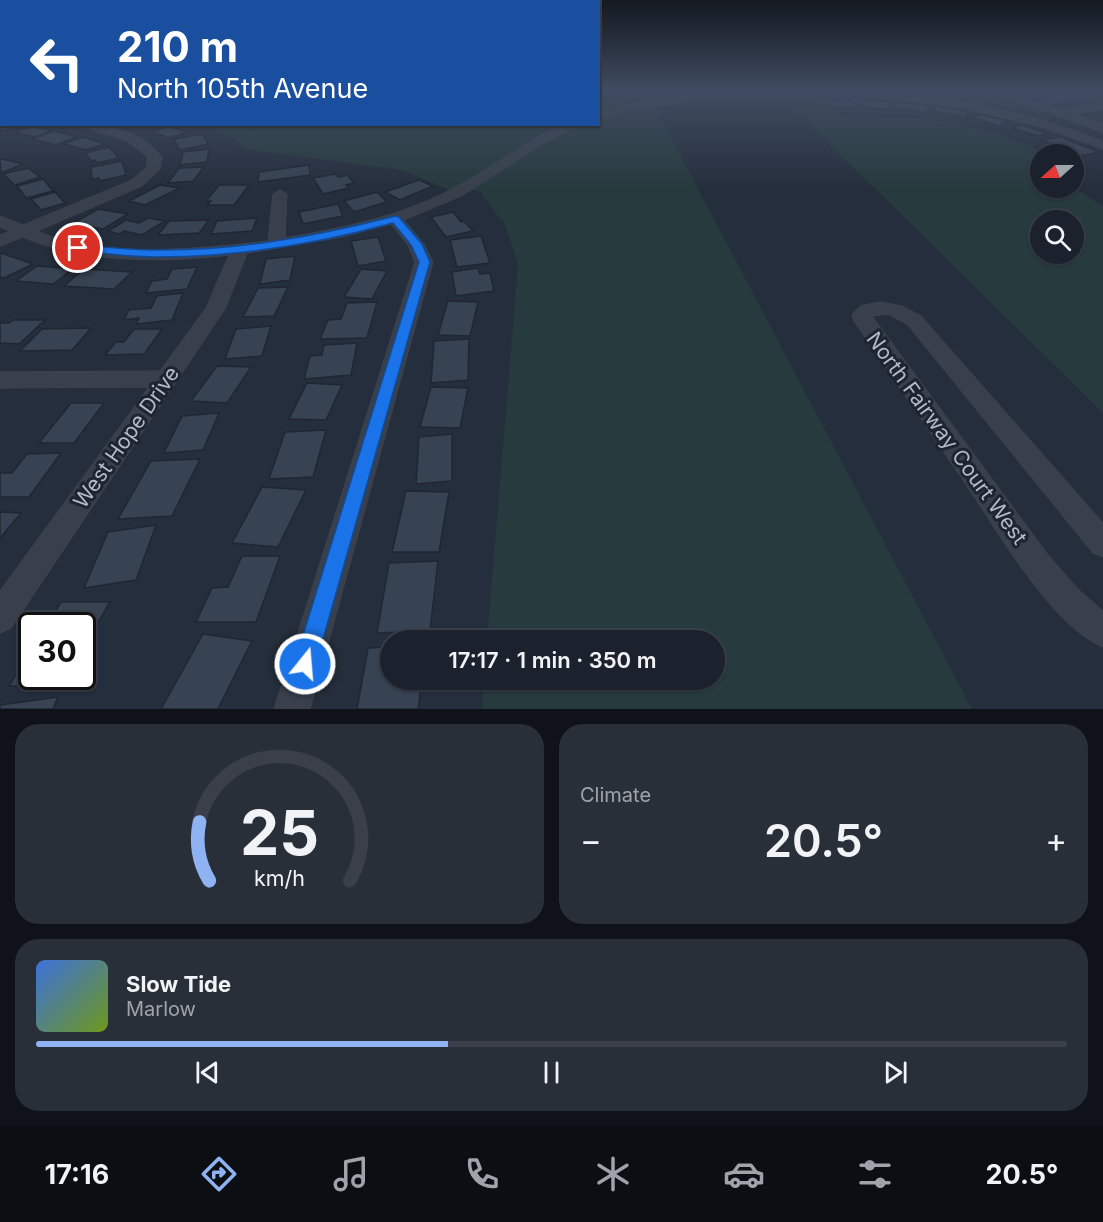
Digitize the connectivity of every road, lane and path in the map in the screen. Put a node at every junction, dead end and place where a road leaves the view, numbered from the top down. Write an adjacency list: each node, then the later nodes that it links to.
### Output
1 (1038, 123): 4 (street)
2 (1041, 123): 4 (street)
3 (1088, 123): 7 (street)
4 (1046, 125): 8 (street)
5 (87, 126): 12 (street)
6 (570, 126): 10 (street)
7 (1103, 128)
8 (1103, 146)
9 (280, 194): 14 (street)
10 (395, 219): 14 (street); 21 (street)
11 (0, 221): 12 (street)
12 (21, 232): 13 (street); 15 (street)
13 (0, 241)
14 (276, 245): 15 (street)
15 (240, 249): 16 (street, West Hope Drive)
16 (167, 379): 17 (street); 19 (street, West Hope Drive)
17 (0, 380)
18 (1103, 544): 20 (street, North Fairway Court West)
19 (0, 617)
20 (1103, 632)
21 (292, 709)

